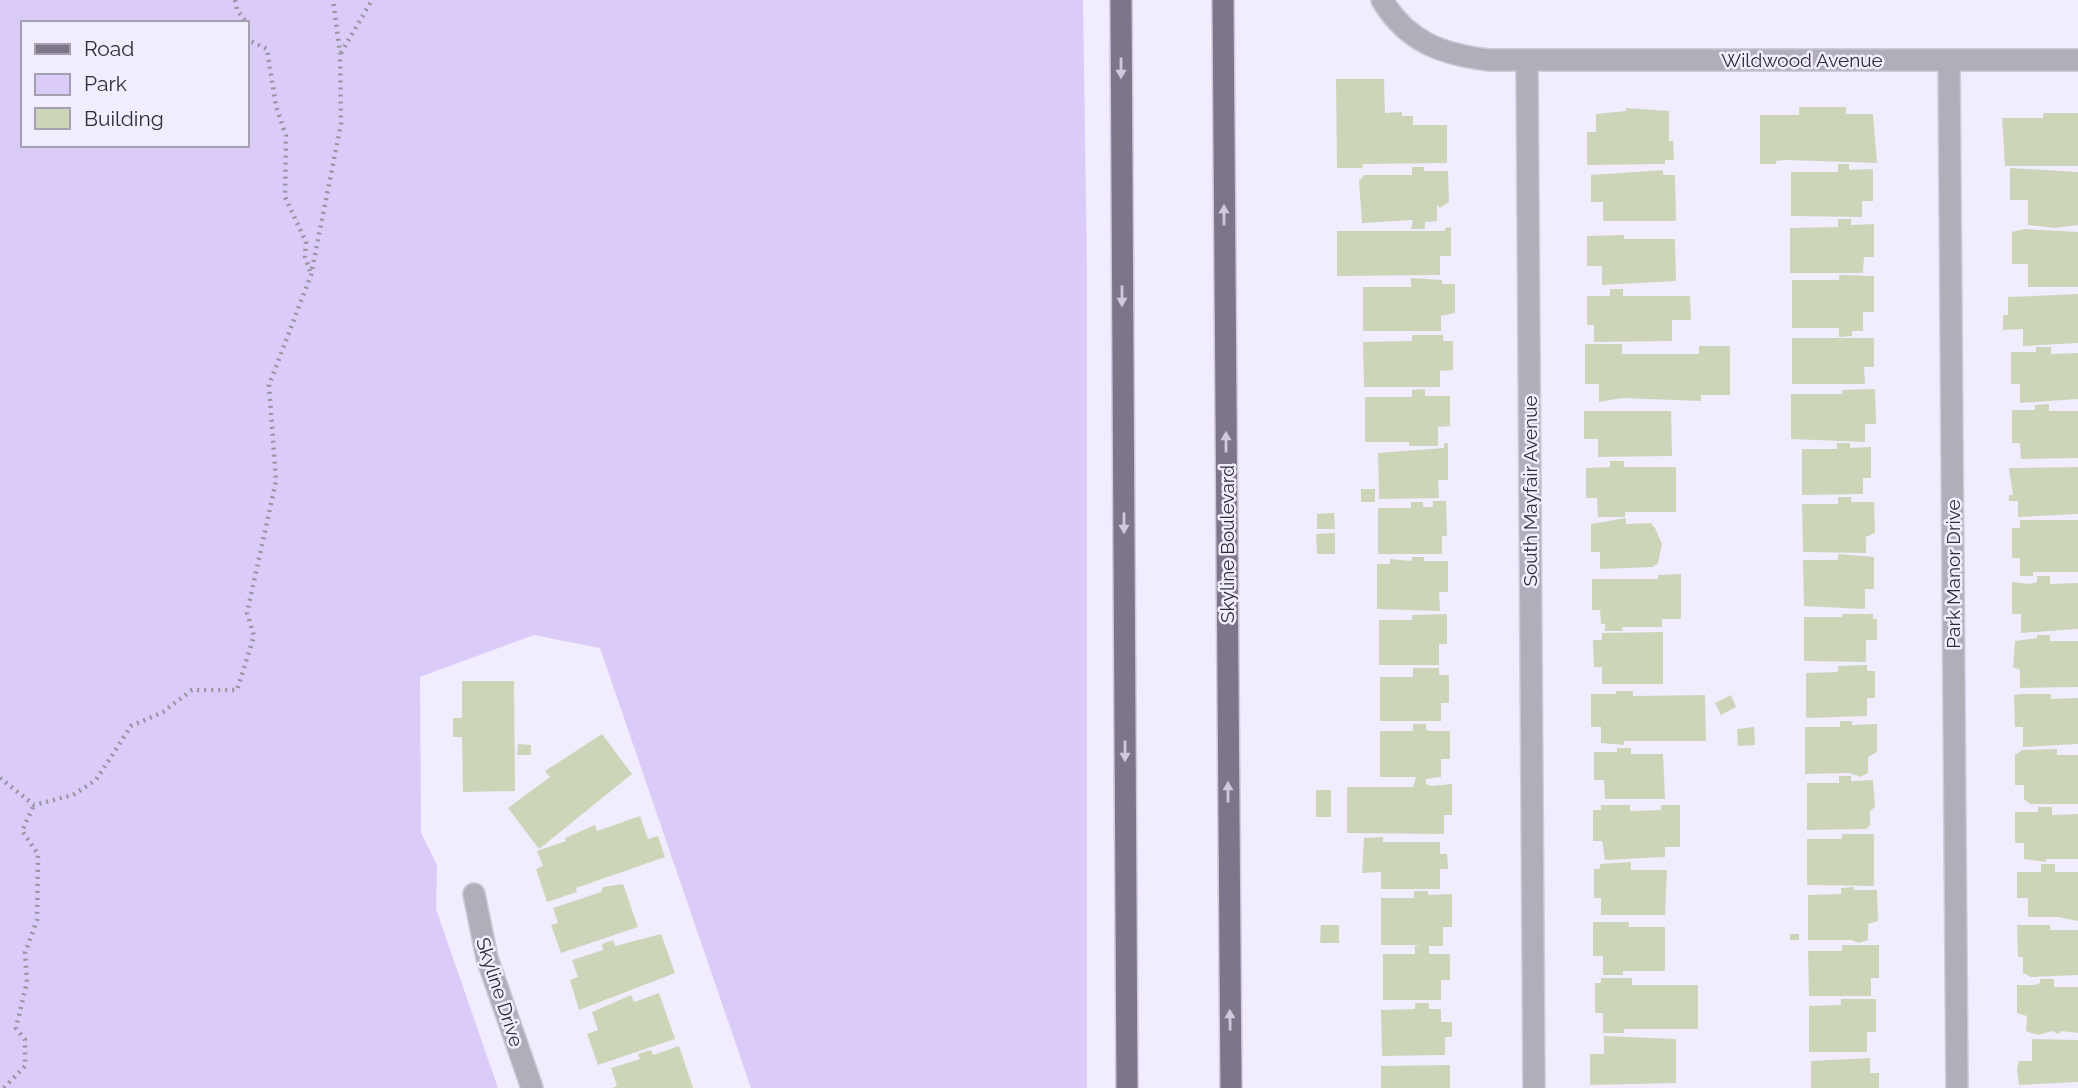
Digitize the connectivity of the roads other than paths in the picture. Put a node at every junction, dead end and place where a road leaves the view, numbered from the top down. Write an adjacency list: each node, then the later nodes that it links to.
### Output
1 (1121, 0): 11 (main road, one-way to 11)
2 (1223, 0): 8 (main road, Skyline Boulevard)
3 (1238, 0): 8 (main road)
4 (1382, 0): 5 (street)
5 (1527, 60): 6 (street, Wildwood Avenue); 13 (street, South Mayfair Avenue)
6 (1950, 60): 7 (street, Wildwood Avenue); 14 (street, Park Manor Drive)
7 (2078, 60)
8 (1224, 120): 12 (main road, Skyline Boulevard, one-way to 8)
9 (474, 894): 10 (street, Skyline Drive)
10 (532, 1088)
11 (1127, 1088)
12 (1231, 1088)
13 (1534, 1088)
14 (1957, 1088)

